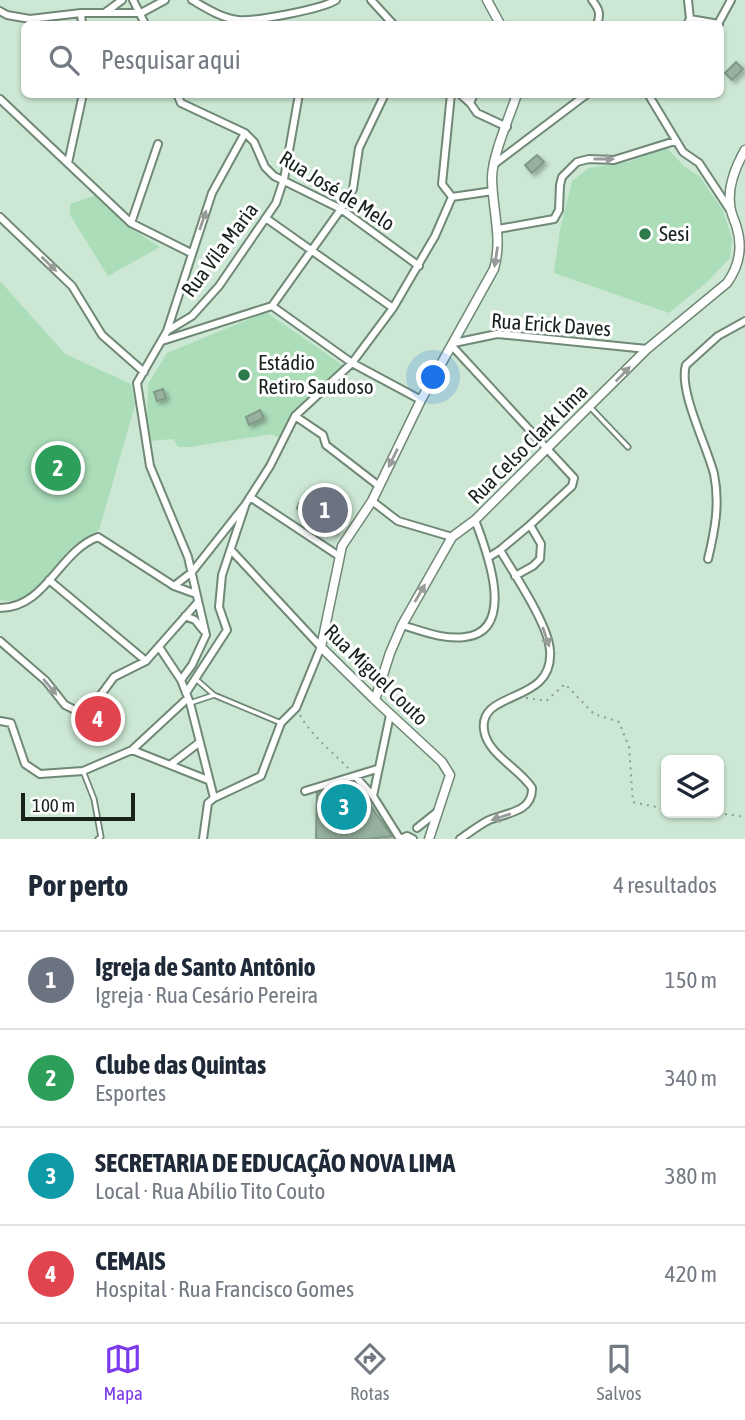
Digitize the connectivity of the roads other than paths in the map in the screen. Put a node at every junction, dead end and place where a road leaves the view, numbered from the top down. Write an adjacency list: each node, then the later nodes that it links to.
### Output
1 (122, 0): 12 (street)
2 (133, 0): 14 (street)
3 (165, 0): 14 (street)
4 (192, 0): 5 (street)
5 (336, 0)
6 (371, 0): 17 (street)
7 (592, 0): 19 (street)
8 (688, 0): 20 (street)
9 (731, 0): 21 (street)
10 (488, 1): 18 (street)
11 (0, 11): 13 (street)
12 (106, 12): 13 (street); 14 (street)
13 (81, 13): 15 (street)
14 (141, 13): 16 (street)
15 (82, 21)
16 (144, 21)
17 (390, 21)
18 (498, 21)
19 (598, 21)
20 (688, 21)
21 (720, 21)
22 (82, 98): 39 (street)
23 (179, 98): 35 (street)
24 (298, 98): 41 (street, Rua Vila Maria)
25 (383, 98): 44 (street)
26 (451, 98): 43 (street)
27 (464, 98): 33 (street)
28 (472, 98): 33 (street)
29 (516, 98): 34 (street)
30 (582, 98): 40 (street)
31 (650, 98): 36 (street)
32 (0, 99): 39 (street)
33 (470, 103): 34 (street)
34 (507, 127): 40 (street)
35 (245, 133): 41 (street, Rua José de Melo); 52 (street, one-way to 35)
36 (675, 141): 45 (street); 49 (street, one-way to 36)
37 (158, 144): 48 (street)
38 (745, 150): 45 (street)
39 (68, 163): 48 (street)
40 (493, 164): 42 (street)
41 (284, 179): 44 (street, Rua José de Melo); 47 (street, Rua Vila Maria)
42 (493, 191): 43 (street); 49 (street)
43 (452, 197): 53 (street)
44 (341, 209): 51 (street); 53 (street, Rua José de Melo)
45 (731, 212): 50 (street)
46 (0, 217): 62 (street, one-way to 62)
47 (267, 219): 51 (street); 57 (street, Rua Vila Maria)
48 (131, 223): 52 (street)
49 (498, 229): 59 (street, one-way to 59)
50 (742, 242): 60 (street, Rua Celso Clark Lima)
51 (312, 251): 54 (street); 55 (street)
52 (191, 253): 57 (street)
53 (419, 266): 55 (street)
54 (272, 306): 58 (street); 61 (street)
55 (393, 308): 61 (street)
56 (745, 321): 79 (street)
57 (167, 331): 58 (street)
58 (162, 341): 62 (street)
59 (453, 345): 60 (street, Rua Erick Daves); 63 (street); 67 (street)
60 (647, 349): 64 (street, Rua Celso Clark Lima, one-way to 60)
61 (352, 363): 63 (street); 65 (street)
62 (144, 372): 80 (street)
63 (421, 400): 68 (street, one-way to 68)
64 (590, 407): 66 (lane); 67 (street, Rua Celso Clark Lima)
65 (295, 415): 68 (street); 69 (street)
66 (628, 447)
67 (547, 448): 72 (street, Rua Celso Clark Lima); 73 (street)
68 (379, 486): 70 (street)
69 (250, 497): 71 (street); 77 (street)
70 (372, 501): 74 (street); 77 (street)
71 (245, 505): 75 (street); 80 (street)
72 (475, 520): 74 (street, Rua Celso Clark Lima); 78 (street)
73 (530, 525): 76 (street); 81 (street)
74 (452, 537): 87 (street, Rua Celso Clark Lima, one-way to 74)
75 (231, 550): 90 (street, Rua Miguel Couto); 93 (street)
76 (499, 550): 78 (street); 81 (street)
77 (340, 556): 90 (street)
78 (489, 557): 87 (street)
79 (708, 559)
80 (192, 572): 83 (street); 84 (street)
81 (515, 576): 117 (street, one-way to 117)
82 (49, 580): 83 (street); 85 (street); 92 (street)
83 (174, 586): 84 (street)
84 (197, 598): 86 (street); 88 (street)
85 (1, 609)
86 (185, 617): 88 (street); 91 (street)
87 (402, 625): 97 (street, Rua Celso Clark Lima)
88 (206, 635): 94 (street)
89 (1, 643): 92 (street, one-way to 92)
90 (321, 647): 97 (street, Rua Miguel Couto); 100 (street)
91 (159, 648): 92 (street); 94 (street)
92 (146, 661)
93 (195, 678): 95 (lane); 96 (street)
94 (181, 680): 96 (street)
95 (214, 695): 96 (lane); 100 (lane)
96 (188, 698): 101 (street); 102 (street)
97 (374, 700): 98 (street, Rua Miguel Couto)
98 (390, 715): 104 (street); 111 (street, Rua Miguel Couto)
99 (0, 721): 105 (street)
100 (281, 723): 110 (street)
101 (200, 742): 103 (street); 107 (street)
102 (132, 750): 103 (street); 105 (street)
103 (170, 765): 107 (street)
104 (377, 769): 106 (street); 109 (street)
105 (83, 771): 114 (lane)
106 (355, 776): 108 (street); 109 (street)
107 (208, 780): 110 (street)
108 (305, 791)
109 (373, 796): 113 (street)
110 (214, 798): 115 (street)
111 (438, 811): 112 (street); 116 (street, Rua Miguel Couto)
112 (417, 828)
113 (405, 838)
114 (99, 839)
115 (203, 839)
116 (429, 839)
117 (460, 839)

